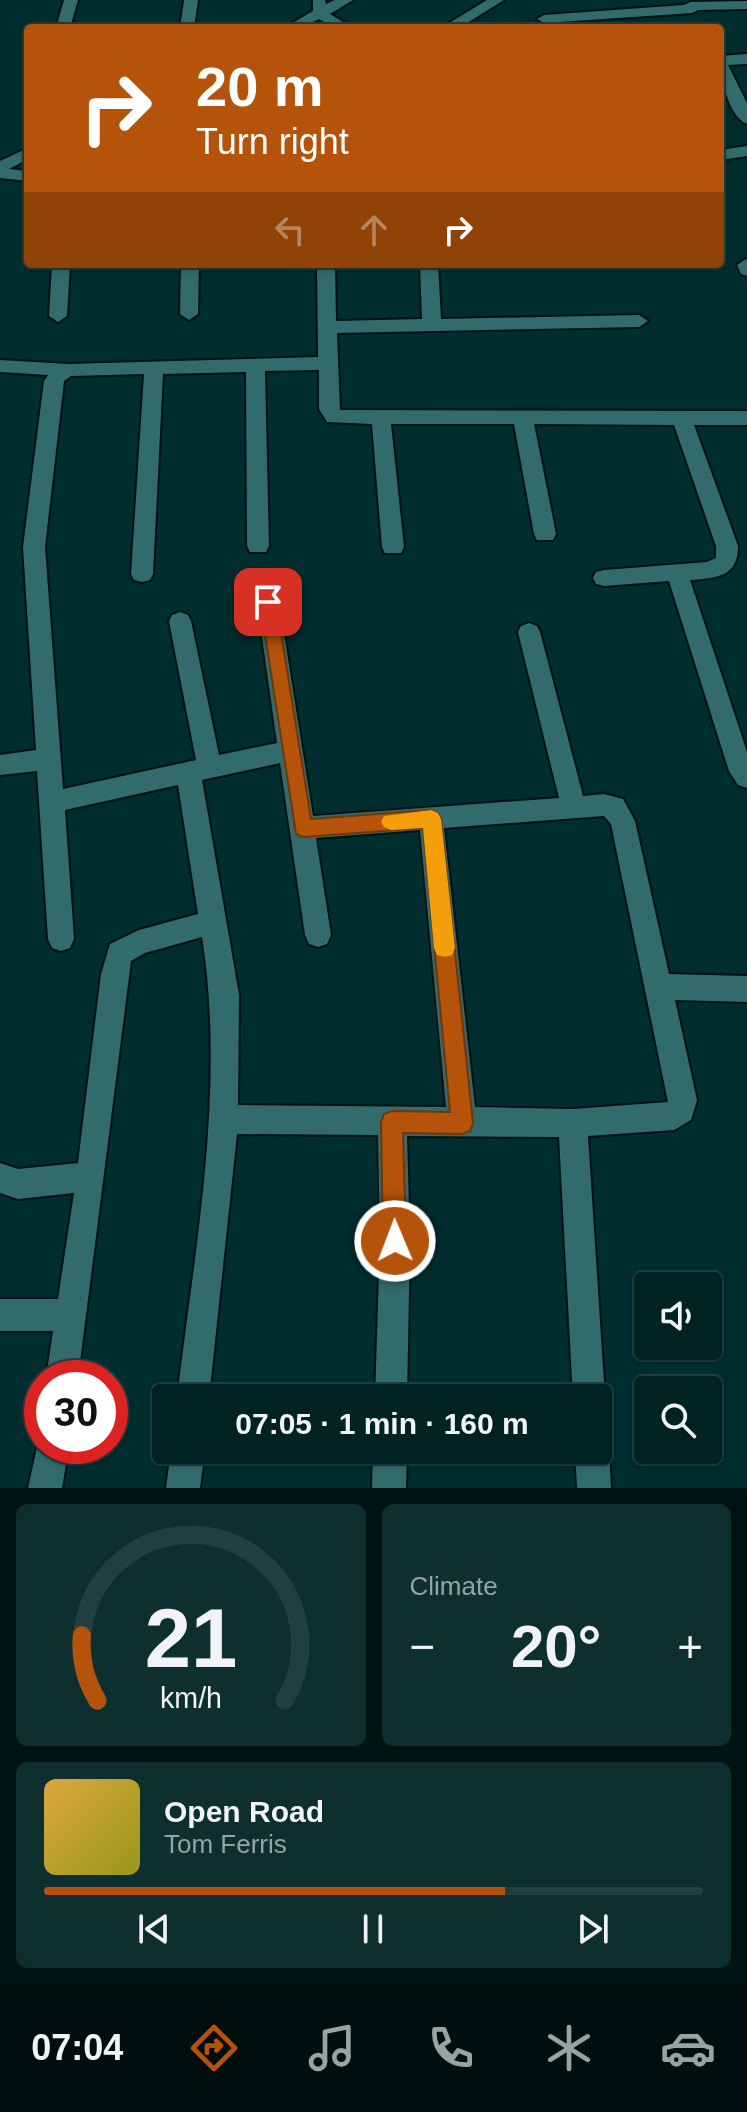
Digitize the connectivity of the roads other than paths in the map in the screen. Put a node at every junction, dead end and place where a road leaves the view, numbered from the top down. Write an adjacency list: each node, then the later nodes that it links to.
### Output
1 (191, 0): 10 (street)
2 (346, 0): 6 (street)
3 (497, 0): 13 (street)
4 (68, 3): 9 (street)
5 (747, 5): 7 (street)
6 (320, 7): 11 (street); 12 (street)
7 (692, 8): 8 (street)
8 (544, 19)
9 (64, 24)
10 (188, 24)
11 (297, 24)
12 (341, 24)
13 (455, 24)
14 (747, 59): 15 (street)
15 (724, 62)
16 (725, 84): 17 (street)
17 (747, 119)
18 (747, 151): 19 (street)
19 (724, 154)
20 (24, 155): 21 (street)
21 (0, 170): 22 (street)
22 (24, 175)
23 (61, 268): 28 (street)
24 (190, 268): 27 (street)
25 (326, 268): 31 (street)
26 (429, 268): 30 (street)
27 (189, 314)
28 (58, 316)
29 (639, 321): 30 (street)
30 (432, 325): 31 (street)
31 (327, 327): 32 (street)
32 (328, 363): 33 (street); 39 (street)
33 (255, 365): 35 (street); 42 (street)
34 (0, 366): 36 (street)
35 (154, 368): 36 (street); 45 (street)
36 (69, 370): 51 (street)
37 (682, 418): 38 (street); 40 (street); 44 (street)
38 (747, 418)
39 (381, 419): 40 (street); 43 (street)
40 (523, 419): 41 (street)
41 (545, 534)
42 (258, 546)
43 (393, 547)
44 (677, 573): 46 (street); 54 (street)
45 (142, 574)
46 (604, 578)
47 (268, 602): 50 (street)
48 (180, 621): 53 (street)
49 (529, 632): 56 (street)
50 (291, 750): 53 (street); 58 (street)
51 (48, 759): 52 (street); 55 (street)
52 (0, 765)
53 (199, 770): 55 (street); 59 (street)
54 (747, 778)
55 (51, 802): 61 (street)
56 (574, 808): 57 (street); 62 (street)
57 (431, 819): 58 (street); 66 (street)
58 (303, 828): 60 (street)
59 (213, 922): 64 (street); 68 (street)
60 (318, 935)
61 (61, 939)
62 (660, 987): 63 (street); 67 (street)
63 (747, 989)
64 (224, 1119): 65 (street); 73 (street)
65 (392, 1122): 66 (street); 74 (street)
66 (462, 1123): 67 (street)
67 (573, 1123): 75 (street)
68 (91, 1176): 69 (street); 71 (street)
69 (0, 1178)
70 (0, 1315): 71 (street)
71 (71, 1315): 72 (street)
72 (65, 1360)
73 (195, 1384)
74 (391, 1384)
75 (588, 1384)
76 (49, 1464): 80 (street)
77 (186, 1464): 81 (street)
78 (390, 1464): 82 (street)
79 (593, 1464): 83 (street)
80 (45, 1488)
81 (183, 1488)
82 (389, 1488)
83 (594, 1488)

